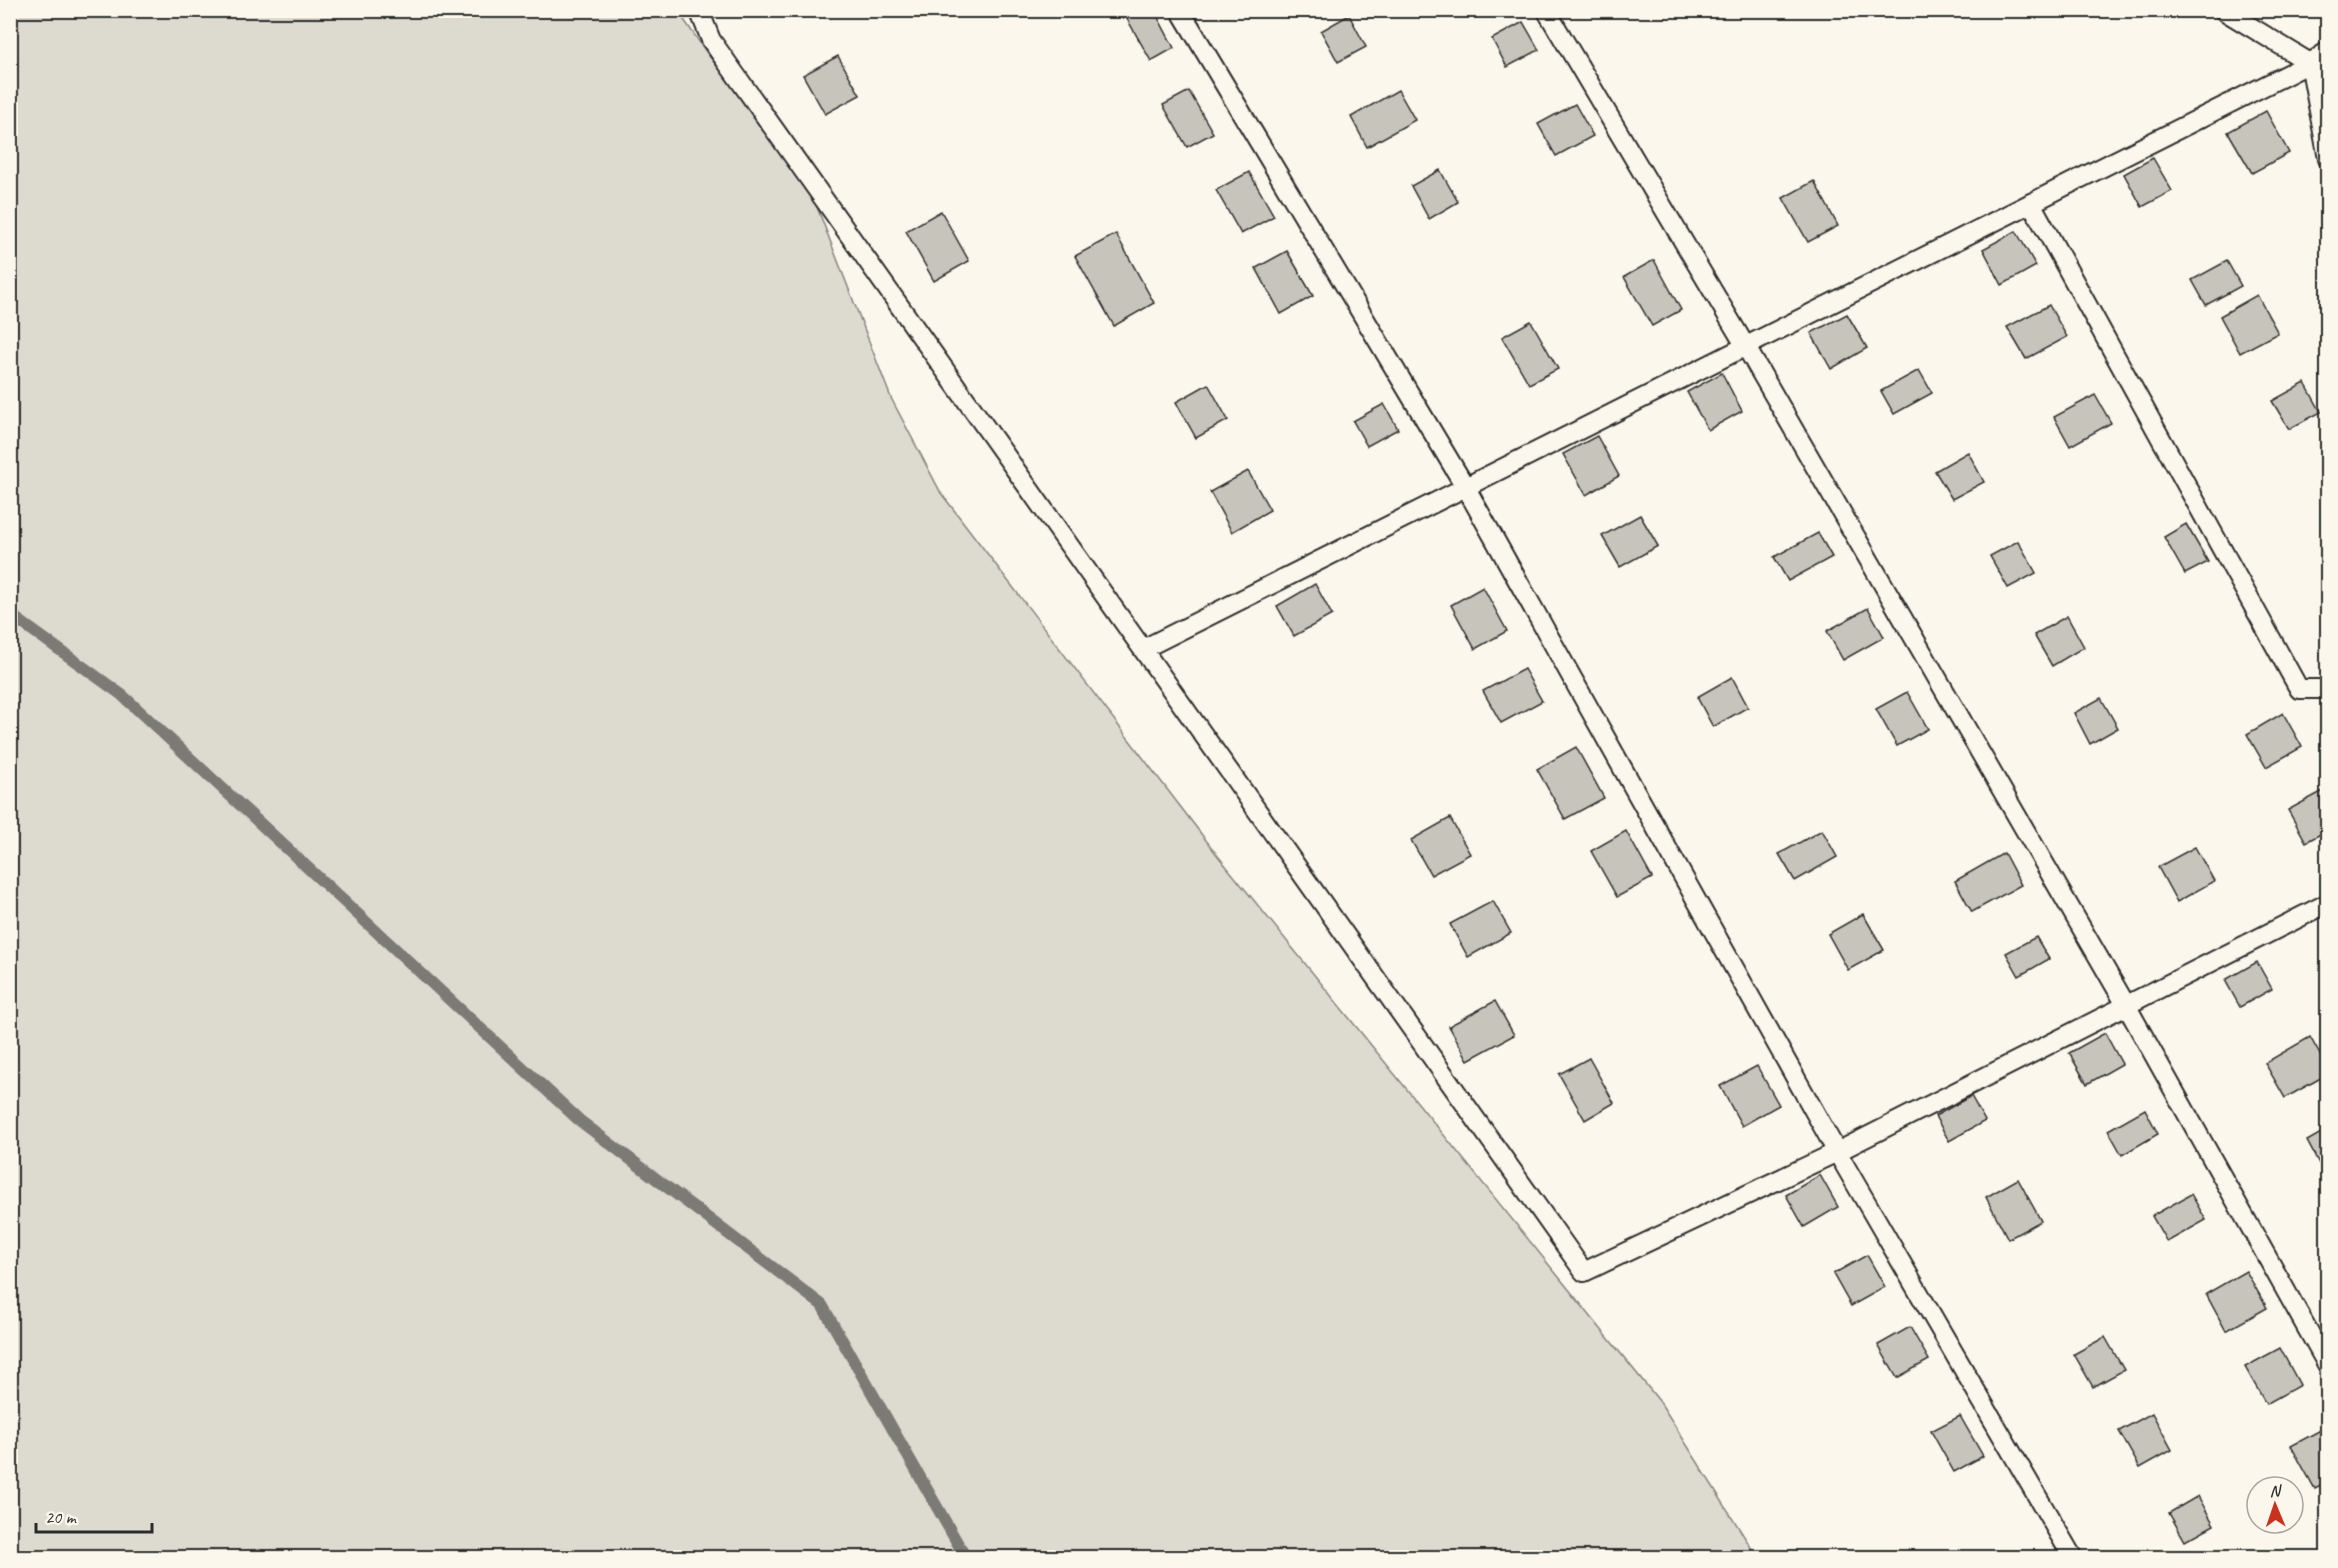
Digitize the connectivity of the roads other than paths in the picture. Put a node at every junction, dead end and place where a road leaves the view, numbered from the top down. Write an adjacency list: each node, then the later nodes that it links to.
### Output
1 (699, 10): 11 (lane)
2 (1180, 10): 10 (lane)
3 (1546, 10): 9 (lane)
4 (2223, 10): 6 (lane)
5 (2328, 51): 6 (lane)
6 (2310, 63): 7 (lane); 8 (lane)
7 (2328, 159)
8 (2031, 203): 9 (lane); 12 (lane)
9 (1746, 347): 10 (lane); 14 (lane)
10 (1466, 488): 11 (lane); 15 (lane)
11 (1143, 649): 15 (lane)
12 (2328, 689)
13 (2328, 903): 14 (lane)
14 (2127, 1005): 15 (lane); 16 (lane)
15 (1837, 1152): 17 (lane)
16 (2328, 1366)
17 (2073, 1557)

